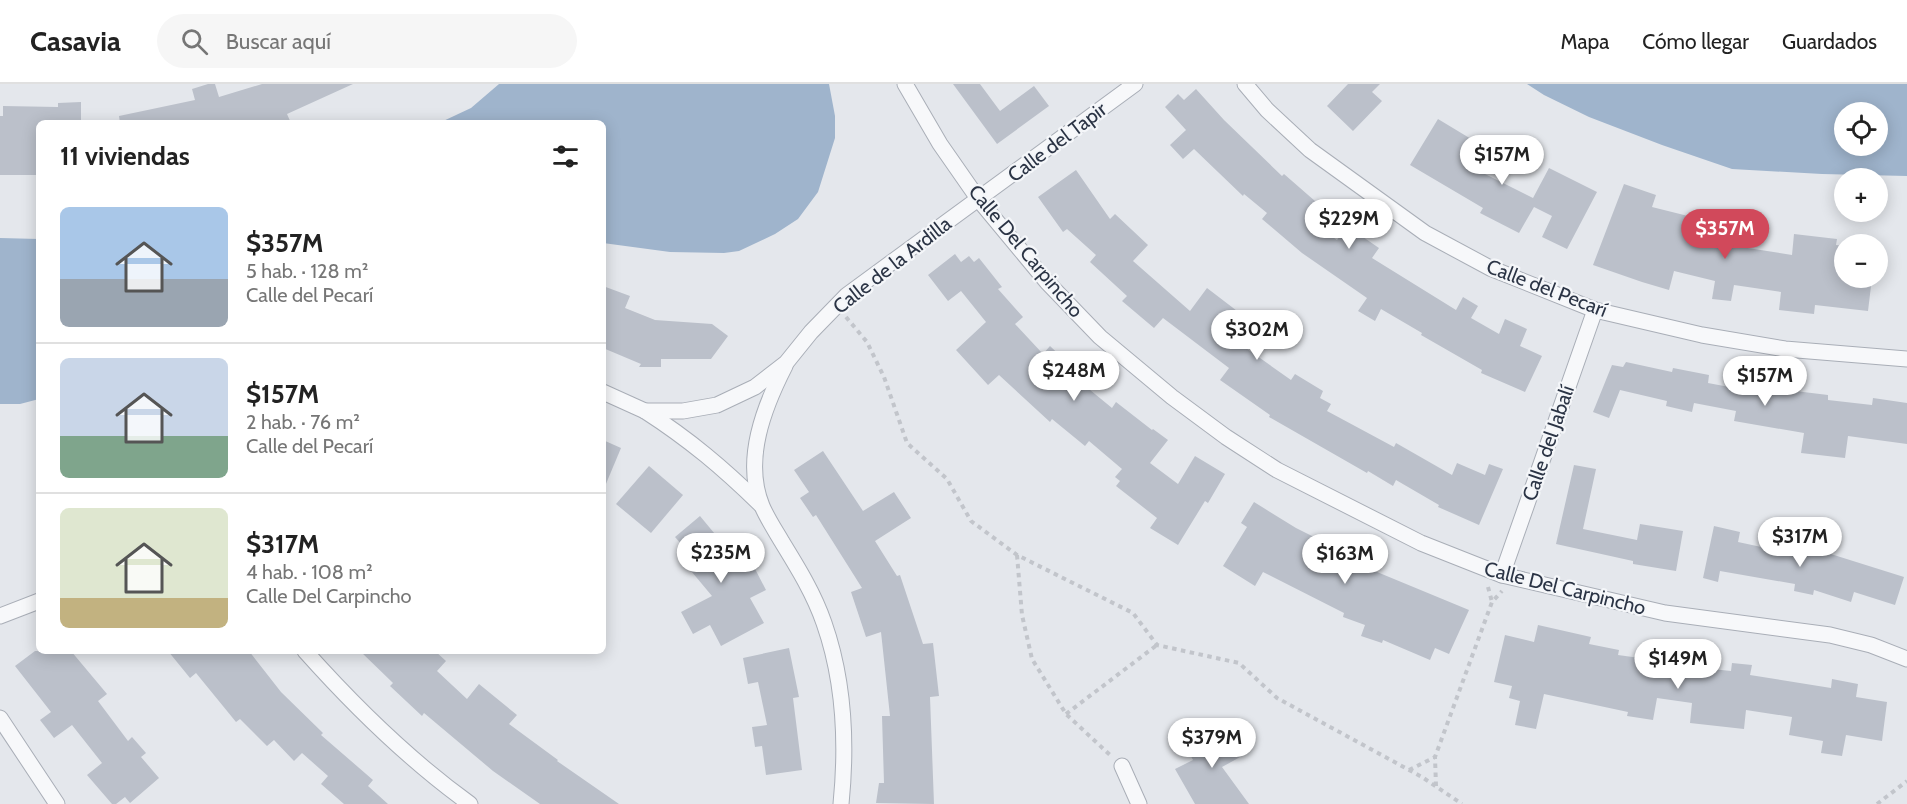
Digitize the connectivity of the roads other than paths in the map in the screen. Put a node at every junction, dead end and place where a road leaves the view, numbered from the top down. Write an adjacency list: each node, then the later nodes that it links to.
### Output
1 (905, 84): 4 (street, Calle Del Carpincho)
2 (1135, 84): 4 (street, Calle del Tapir)
3 (1245, 84): 5 (street, Calle del Pecarí)
4 (979, 200): 7 (street, Calle de la Ardilla); 11 (street, Calle Del Carpincho)
5 (1594, 310): 6 (street, Calle del Pecarí); 11 (street, Calle del Jabalí)
6 (1907, 359)
7 (786, 363): 9 (street, Calle de la Ardilla); 10 (street, Calle de la Ardilla)
8 (606, 393): 9 (street, Calle de la Ardilla)
9 (645, 411): 10 (street, Calle de la Ardilla)
10 (761, 505): 20 (street, Calle de la Ardilla)
11 (1508, 577): 15 (street, Calle Del Carpincho)
12 (36, 602): 13 (street)
13 (0, 616)
14 (308, 654): 19 (street)
15 (1907, 659)
16 (0, 718): 18 (street)
17 (1122, 766): 21 (street)
18 (57, 804)
19 (470, 804)
20 (841, 804)
21 (1139, 804)

